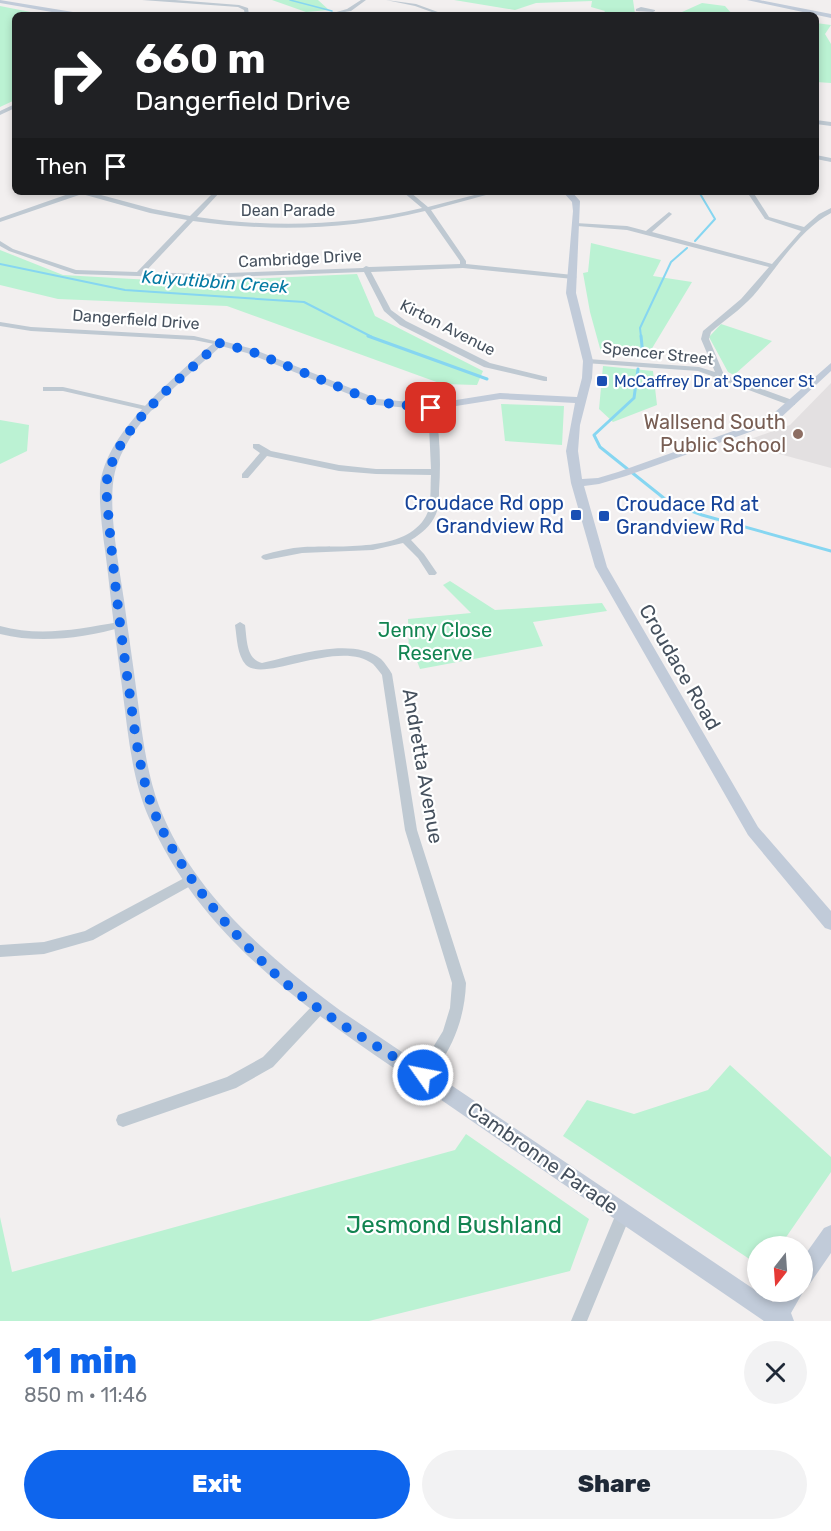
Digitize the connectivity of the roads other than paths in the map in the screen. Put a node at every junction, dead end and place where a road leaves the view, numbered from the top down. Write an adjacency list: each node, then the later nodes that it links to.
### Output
1 (144, 0): 2 (street)
2 (157, 0): 8 (street)
3 (364, 0): 11 (street)
4 (388, 0): 12 (street)
5 (642, 0): 13 (street)
6 (750, 0): 14 (street)
7 (0, 1): 9 (street)
8 (199, 1): 10 (street)
9 (62, 12)
10 (246, 12)
11 (341, 12)
12 (436, 12)
13 (646, 12)
14 (811, 12)
15 (73, 195): 26 (street)
16 (92, 195): 25 (street, Dean Parade)
17 (214, 195): 25 (street)
18 (410, 195): 22 (street)
19 (481, 195): 22 (street, Dean Parade)
20 (570, 195): 27 (street)
21 (752, 195): 28 (street)
22 (426, 208): 25 (street, Dean Parade); 31 (street)
23 (831, 210): 28 (street)
24 (669, 214): 29 (street)
25 (191, 219): 34 (street)
26 (0, 220)
27 (577, 224): 29 (street); 35 (street)
28 (806, 230): 32 (street)
29 (647, 233): 32 (street)
30 (0, 243): 34 (street, Cambridge Drive)
31 (463, 266): 33 (street, Cambridge Drive); 35 (street, Cambridge Drive)
32 (772, 266): 40 (street)
33 (366, 268): 34 (street, Cambridge Drive); 41 (street, Kirton Avenue)
34 (139, 274)
35 (573, 277): 38 (street)
36 (0, 324): 37 (street, Dangerfield Drive)
37 (219, 343): 45 (street, Dangerfield Drive); 46 (street, Cambronne Parade)
38 (588, 361): 40 (street, Spencer Street); 43 (street, Croudace Road)
39 (829, 371): 44 (street)
40 (720, 375): 44 (street, Spencer Street)
41 (544, 379)
42 (46, 389): 46 (street)
43 (582, 400): 45 (street, Dangerfield Drive); 51 (street, Croudace Road)
44 (792, 403): 51 (street)
45 (431, 408): 49 (street)
46 (150, 410): 55 (street, Cambronne Parade)
47 (256, 446): 48 (street)
48 (264, 454): 49 (street); 50 (street)
49 (436, 472): 52 (street)
50 (244, 476)
51 (577, 483): 59 (street, Croudace Road)
52 (405, 540): 53 (street); 54 (street)
53 (266, 557)
54 (432, 573)
55 (119, 625): 57 (street); 58 (street, Cambronne Parade)
56 (240, 625): 62 (street, Andretta Avenue)
57 (0, 630)
58 (190, 880): 60 (street); 61 (street, Cambronne Parade)
59 (831, 923)
60 (0, 951)
61 (319, 1008): 62 (street, Cambronne Parade); 63 (street)
62 (423, 1075): 64 (street, Cambronne Parade)
63 (123, 1120)
64 (623, 1214): 68 (street, Cambronne Parade); 69 (street)
65 (831, 1235): 66 (street)
66 (813, 1262)
67 (789, 1302): 68 (street)
68 (780, 1319)
69 (579, 1321)

